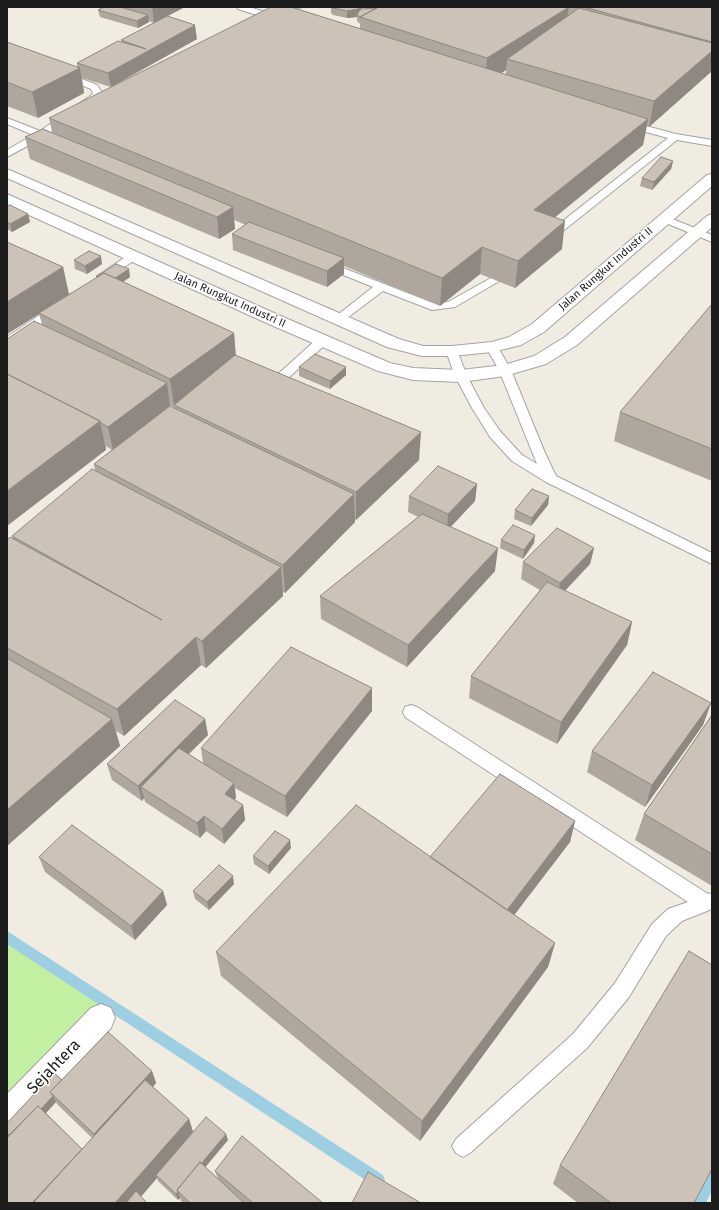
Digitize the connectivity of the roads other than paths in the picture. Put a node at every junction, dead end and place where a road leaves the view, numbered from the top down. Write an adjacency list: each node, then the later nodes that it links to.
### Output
1 (241, 7): 2 (lane)
2 (288, 22)
3 (56, 72): 6 (lane)
4 (7, 121): 6 (lane)
5 (614, 121): 7 (lane)
6 (41, 135): 9 (lane)
7 (675, 137): 8 (lane); 16 (lane)
8 (712, 143)
9 (7, 154)
10 (7, 173): 23 (street, Jalan Rungkut Industri II)
11 (712, 178): 13 (street, Jalan Rungkut Industri II)
12 (7, 199): 17 (street, Jalan Rungkut Industri II)
13 (665, 219): 15 (lane); 28 (street, Jalan Rungkut Industri II)
14 (712, 220): 15 (street, Jalan Rungkut Industri II)
15 (705, 236): 30 (street, Jalan Rungkut Industri II)
16 (544, 242)
17 (134, 256): 20 (lane); 25 (street, Jalan Rungkut Industri II)
18 (314, 260): 21 (lane)
19 (495, 280): 21 (lane)
20 (94, 282)
21 (380, 287): 24 (lane)
22 (69, 299): 27 (lane)
23 (302, 304): 24 (street, Jalan Rungkut Industri II); 25 (street)
24 (339, 319): 29 (street, Jalan Rungkut Industri II)
25 (277, 321): 26 (street, Jalan Rungkut Industri II)
26 (322, 341): 31 (street, Jalan Rungkut Industri II); 32 (lane)
27 (7, 342)
28 (492, 347): 29 (street, Jalan Rungkut Industri II); 30 (lane)
29 (452, 352): 31 (lane)
30 (505, 370): 31 (street, Jalan Rungkut Industri II); 33 (lane)
31 (461, 376): 33 (lane)
32 (300, 393)
33 (551, 479): 34 (lane)
34 (712, 559)
35 (411, 712): 36 (lane)
36 (709, 902): 39 (lane)
37 (101, 1018): 38 (street, Sejahtera)
38 (7, 1116)
39 (463, 1146)

